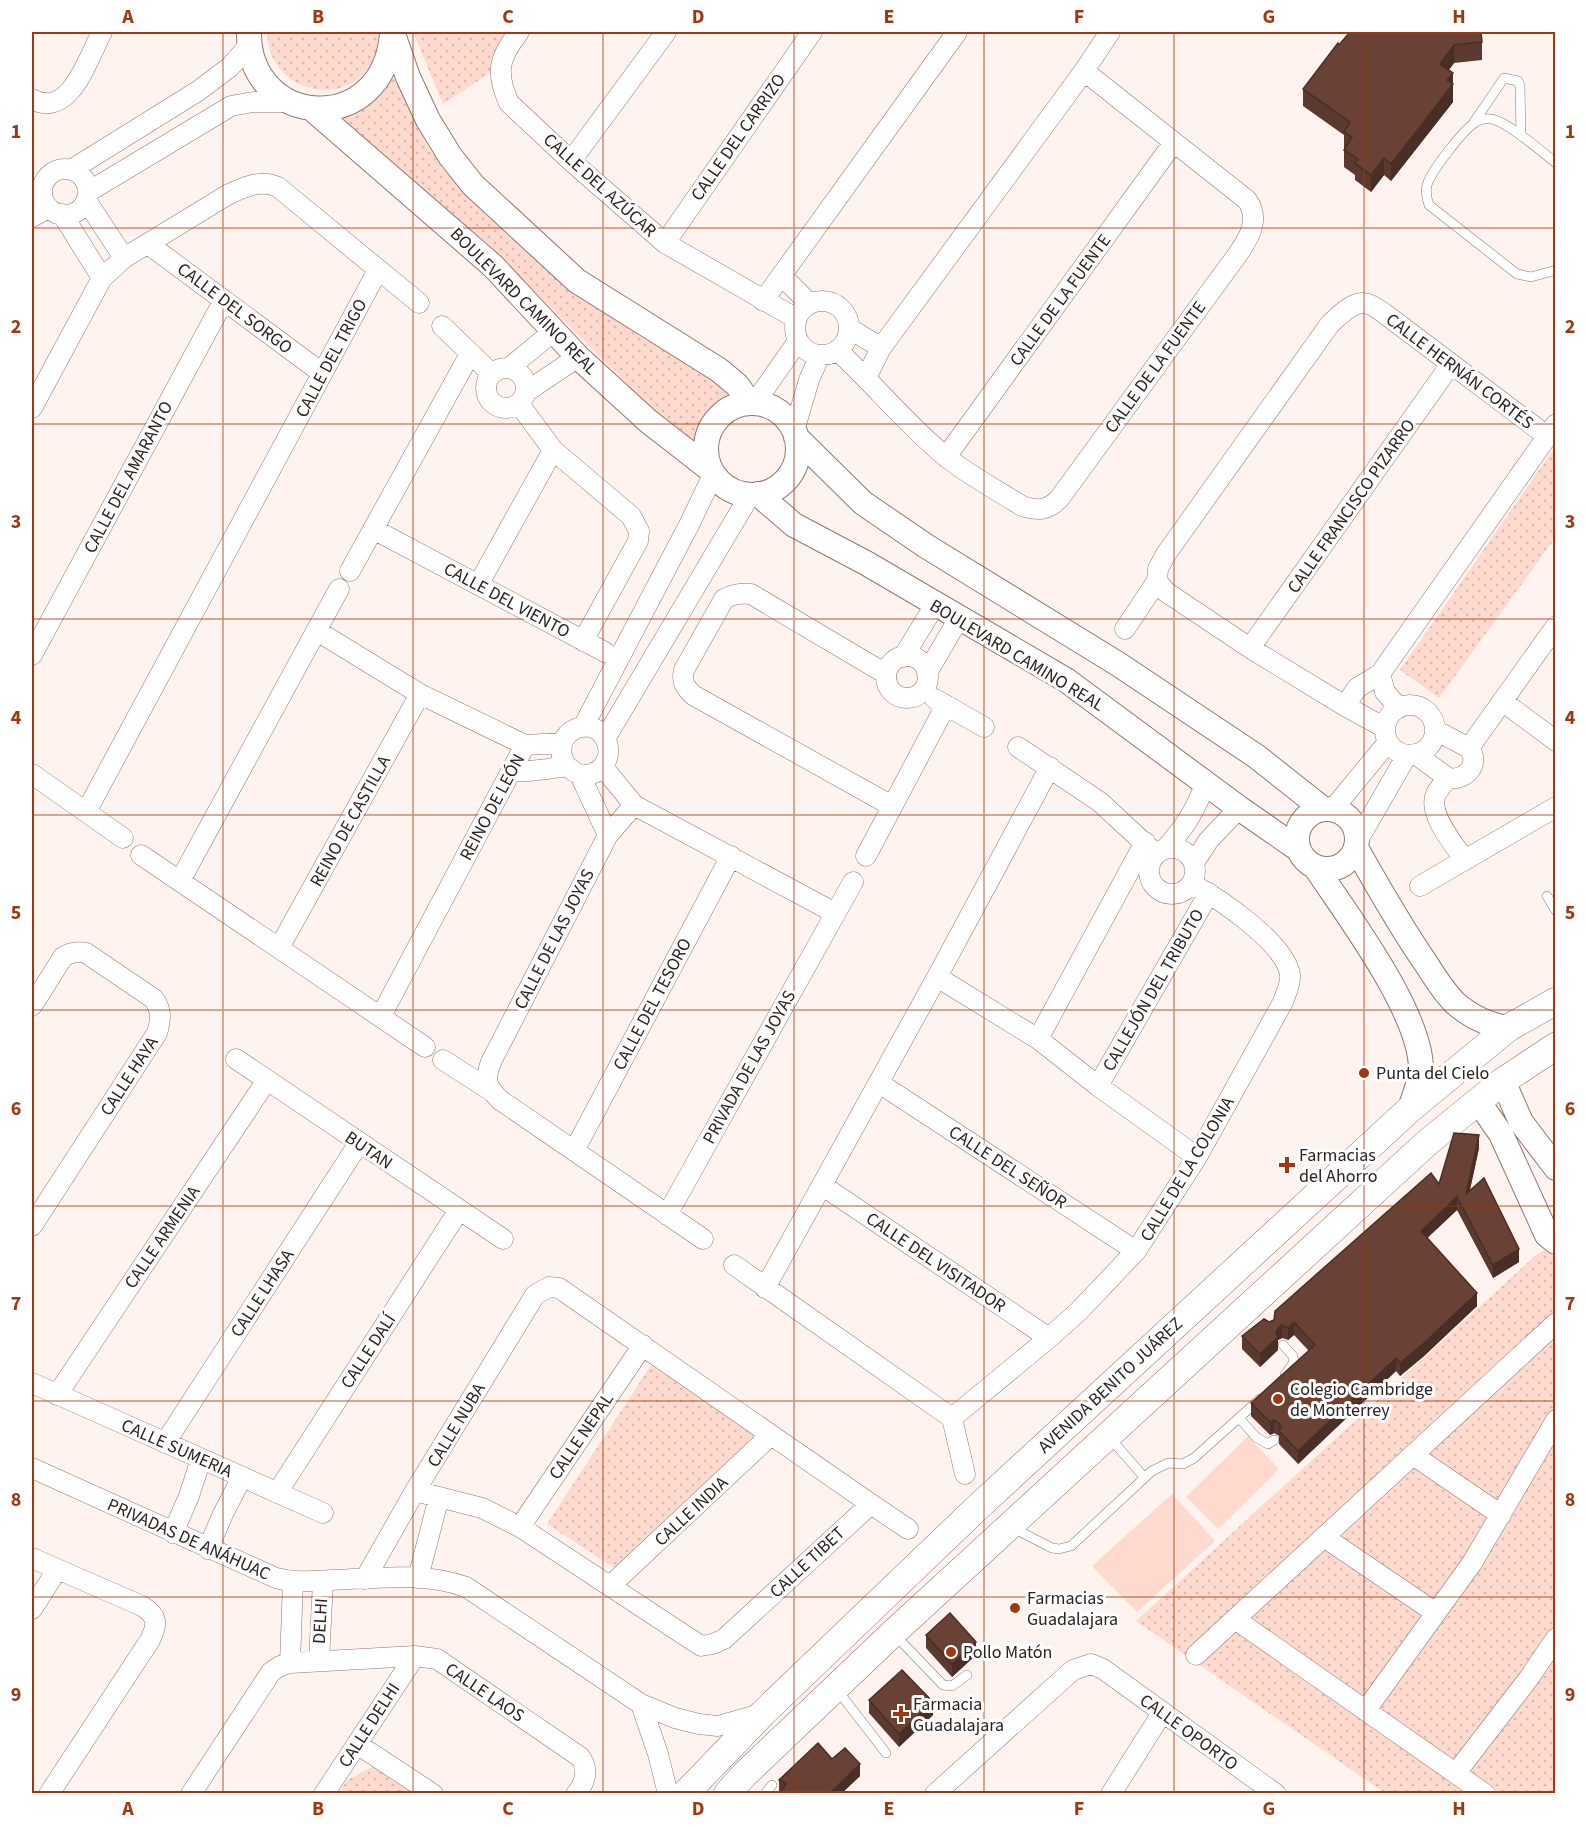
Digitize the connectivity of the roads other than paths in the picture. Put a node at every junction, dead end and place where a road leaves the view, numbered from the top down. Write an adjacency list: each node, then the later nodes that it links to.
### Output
1 (102, 32): 10 (street)
2 (519, 32): 15 (street, CALLE DEL AZÚCAR)
3 (666, 32): 15 (street)
4 (812, 32): 22 (street, CALLE DEL CARRIZO)
5 (957, 32): 27 (street)
6 (1110, 32): 9 (street)
7 (392, 33): 11 (street); 47 (street)
8 (249, 35): 11 (street, BOULEVARD CAMINO REAL); 17 (street)
9 (1084, 71): 14 (street, CALLE DE LA FUENTE); 38 (street)
10 (32, 99)
11 (301, 105): 19 (street); 36 (street, BOULEVARD CAMINO REAL)
12 (1473, 124): 13 (lane); 13 (lane); 26 (lane)
13 (1521, 136): 16 (lane)
14 (1174, 142): 52 (street, CALLE DE LA FUENTE); 52 (street, CALLE DE LA FUENTE)
15 (571, 161): 22 (street, CALLE DEL AZÚCAR)
16 (1556, 163)
17 (71, 170): 18 (street); 19 (street)
18 (38, 185): 20 (street)
19 (87, 196): 20 (street); 24 (street)
20 (56, 211): 21 (street); 28 (street)
21 (32, 217)
22 (665, 243): 30 (street, CALLE DEL AZÚCAR)
23 (148, 244): 24 (street); 25 (street); 29 (street, CALLE DEL SORGO)
24 (124, 258): 28 (street)
25 (378, 270): 31 (street); 44 (street, CALLE DEL TRIGO)
26 (1556, 270)
27 (782, 276): 30 (street); 32 (street)
28 (102, 278): 48 (street)
29 (224, 300): 44 (street, CALLE DEL SORGO); 68 (street, CALLE DEL AMARANTO)
30 (764, 301): 33 (street, CALLE DEL AZÚCAR)
31 (418, 303)
32 (810, 304): 33 (street); 35 (street)
33 (797, 319): 37 (street)
34 (442, 326): 40 (street, CALLE DEL VIENTO)
35 (849, 328): 38 (street); 39 (street)
36 (554, 331): 41 (street, BOULEVARD CAMINO REAL); 43 (street)
37 (798, 341): 39 (street); 47 (street)
38 (881, 348): 45 (street)
39 (828, 352): 45 (street); 50 (street)
40 (470, 354): 43 (street, CALLE DEL VIENTO); 55 (street)
41 (578, 357): 46 (street); 53 (street, BOULEVARD CAMINO REAL)
42 (1451, 364): 49 (street, CALLE HERNÁN CORTÉS); 57 (street, CALLE HERNÁN CORTÉS); 66 (street, CALLE FRANCISCO PIZARRO)
43 (501, 371): 46 (street, CALLE DEL VIENTO); 46 (street)
44 (322, 373): 102 (street, CALLE DEL TRIGO)
45 (866, 378): 52 (street, CALLE DE LA FUENTE)
46 (522, 398): 51 (street, CALLE DEL VIENTO)
47 (753, 402): 50 (street); 53 (street)
48 (32, 408)
49 (1551, 430): 72 (street, CALLE HERNÁN CORTÉS)
50 (795, 434): 54 (street); 101 (street)
51 (553, 450): 58 (street); 65 (street, CALLE DEL VIENTO)
52 (946, 458)
53 (712, 472): 54 (street); 79 (street)
54 (754, 495): 60 (street, BOULEVARD CAMINO REAL); 83 (street)
55 (373, 529): 56 (street); 58 (street, CALLE DEL VIENTO)
56 (350, 572)
57 (1157, 581): 63 (street); 66 (street)
58 (478, 585): 65 (street, CALLE DEL VIENTO)
59 (339, 589): 64 (street)
60 (935, 604): 61 (street, BOULEVARD CAMINO REAL); 69 (street)
61 (959, 618): 70 (street); 96 (street, BOULEVARD CAMINO REAL)
62 (1556, 626): 75 (street)
63 (1125, 629)
64 (316, 631): 74 (street, REINO DE LEÓN); 114 (street)
65 (583, 641): 67 (street)
66 (1250, 648): 77 (street)
67 (605, 652)
68 (32, 655)
69 (903, 657): 70 (street); 71 (street)
70 (927, 673): 73 (street)
71 (886, 674): 73 (street); 98 (street)
72 (1380, 674): 77 (street, CALLE HERNÁN CORTÉS); 78 (street)
73 (922, 692): 76 (street)
74 (420, 693): 86 (street, REINO DE LEÓN); 121 (street, REINO DE CASTILLA)
75 (1502, 701): 84 (street); 88 (street)
76 (946, 705): 80 (street); 98 (street)
77 (1345, 706): 82 (street)
78 (1399, 708): 81 (street); 82 (street)
79 (583, 727): 83 (street); 85 (street)
80 (984, 727)
81 (1435, 730): 88 (street); 89 (street)
82 (1387, 735): 89 (street); 101 (street)
83 (605, 739): 90 (street)
84 (1556, 741)
85 (562, 743): 86 (street); 92 (street)
86 (525, 745): 93 (street, REINO DE LEÓN)
87 (1018, 747): 91 (street)
88 (1469, 748): 95 (street)
89 (1411, 754): 95 (street); 105 (street)
90 (603, 766): 92 (street); 97 (street)
91 (1050, 767): 106 (street); 122 (street)
92 (573, 771): 93 (street); 103 (street)
93 (511, 772): 125 (street, REINO DE LEÓN)
94 (32, 774): 102 (street)
95 (1448, 778): 111 (street)
96 (1206, 783): 100 (street, BOULEVARD CAMINO REAL); 106 (street)
97 (634, 805): 103 (street, CALLE DE LAS JOYAS); 109 (street)
98 (892, 806): 110 (street)
99 (1556, 807): 111 (street)
100 (1239, 808): 107 (street, BOULEVARD CAMINO REAL); 112 (street)
101 (1328, 809): 105 (street); 107 (street)
102 (86, 812): 104 (street)
103 (608, 835): 136 (street, CALLE DE LAS JOYAS)
104 (123, 838)
105 (1357, 844): 113 (street); 126 (street)
106 (1155, 848): 112 (street); 117 (street); 127 (street)
107 (1298, 849): 113 (street)
108 (141, 855): 114 (street)
109 (731, 856): 120 (street); 140 (street, CALLE DEL TESORO)
110 (866, 856)
111 (1465, 860): 116 (street)
112 (1194, 863): 117 (street)
113 (1316, 868): 138 (street)
114 (180, 882): 121 (street)
115 (854, 882): 120 (street, PRIVADA DE LAS JOYAS)
116 (1420, 886)
117 (1200, 888): 135 (street, CALLEJÓN DEL TRIBUTO); 141 (street, CALLE DE LA COLONIA)
118 (1547, 897): 119 (lane)
119 (1556, 911)
120 (835, 913): 145 (street, PRIVADA DE LAS JOYAS)
121 (279, 948): 125 (street)
122 (937, 977): 127 (street); 134 (street)
123 (1556, 1001): 126 (main road, AVENIDA BENITO JUÁREZ)
124 (32, 1006): 146 (street, CALLE HAYA)
125 (381, 1016): 129 (street)
126 (1508, 1028): 138 (main road, AVENIDA BENITO JUÁREZ)
127 (1038, 1039): 135 (street)
128 (1556, 1046): 133 (main road, AVENIDA BENITO JUÁREZ)
129 (425, 1047)
130 (236, 1059): 132 (street, BUTAN)
131 (443, 1060): 136 (street)
132 (267, 1080): 139 (street, BUTAN); 160 (street, CALLE ARMENIA)
133 (1503, 1081): 137 (main road, AVENIDA BENITO JUÁREZ); 142 (street)
134 (879, 1083): 143 (street); 150 (street, CALLE DEL SEÑOR)
135 (1098, 1086): 141 (street)
136 (490, 1090): 140 (street)
137 (1478, 1101): 149 (street); 165 (main road, AVENIDA BENITO JUÁREZ)
138 (1410, 1109): 206 (main road, AVENIDA BENITO JUÁREZ)
139 (359, 1143): 144 (street, BUTAN); 167 (street, CALLE LHASA)
140 (574, 1151): 145 (street)
141 (1197, 1157): 150 (street, CALLE DE LA COLONIA)
142 (1556, 1168)
143 (823, 1186): 152 (street); 154 (street, CALLE DEL VISITADOR)
144 (459, 1210): 147 (street, BUTAN); 175 (street, CALLE DALÍ)
145 (667, 1215): 148 (street)
146 (32, 1227)
147 (503, 1239)
148 (704, 1239)
149 (1556, 1242)
150 (1136, 1251): 154 (street, CALLE DE LA COLONIA)
151 (734, 1265): 152 (street)
152 (765, 1288): 161 (street)
153 (1556, 1323): 168 (street)
154 (1049, 1338): 161 (street, CALLE DE LA COLONIA)
155 (643, 1345): 164 (street); 174 (street, CALLE NUBA); 181 (street, CALLE NEPAL)
156 (1283, 1345): 157 (lane)
157 (1278, 1382)
158 (32, 1383): 160 (street, CALLE SUMERIA)
159 (1270, 1389): 162 (lane)
160 (57, 1395): 167 (street, CALLE SUMERIA)
161 (952, 1418): 171 (street)
162 (1239, 1418): 166 (lane); 173 (lane)
163 (1556, 1420): 179 (street)
164 (771, 1435): 177 (street); 192 (street, CALLE INDIA)
165 (1109, 1437): 173 (lane); 180 (main road, AVENIDA BENITO JUÁREZ)
166 (1274, 1440)
167 (165, 1443): 169 (street, CALLE SUMERIA)
168 (1413, 1455): 179 (street); 184 (street)
169 (201, 1459): 172 (street, CALLE SUMERIA); 183 (street)
170 (32, 1468): 183 (street, PRIVADAS DE ANÁHUAC)
171 (965, 1474)
172 (242, 1477): 175 (street, CALLE SUMERIA); 185 (street)
173 (1144, 1477): 180 (lane)
174 (415, 1491): 176 (street, CALLE TIBET); 189 (street, CALLE NUBA)
175 (277, 1492): 178 (street, CALLE SUMERIA)
176 (439, 1497): 181 (street, CALLE TIBET); 188 (street, CALLE NUBA)
177 (871, 1504): 182 (street); 192 (street, CALLE TIBET)
178 (322, 1513)
179 (1501, 1515): 194 (street)
180 (1011, 1526): 196 (main road, AVENIDA BENITO JUÁREZ)
181 (520, 1527): 192 (street, CALLE TIBET)
182 (908, 1529)
183 (173, 1533): 185 (street, PRIVADAS DE ANÁHUAC)
184 (1324, 1537): 194 (street); 195 (street)
185 (208, 1549): 191 (street, PRIVADAS DE ANÁHUAC)
186 (32, 1558): 187 (street)
187 (57, 1570): 193 (street); 214 (street)
188 (418, 1578): 189 (street, PRIVADAS DE ANÁHUAC); 204 (street, PRIVADAS DE ANÁHUAC)
189 (365, 1579): 190 (street, PRIVADAS DE ANÁHUAC)
190 (323, 1581): 191 (street, PRIVADAS DE ANÁHUAC); 200 (street, DELHI)
191 (293, 1582): 201 (street, DELHI)
192 (610, 1586)
193 (32, 1609)
194 (1436, 1613): 205 (street)
195 (1235, 1619): 198 (street); 205 (street)
196 (893, 1634): 202 (lane); 203 (main road, AVENIDA BENITO JUÁREZ)
197 (1556, 1638): 210 (street)
198 (1196, 1655)
199 (415, 1656): 200 (street, CALLE LAOS); 208 (street, CALLE DELHI); 218 (street, CALLE LAOS)
200 (319, 1661): 201 (street, CALLE LAOS)
201 (291, 1663): 215 (street, CALLE LAOS)
202 (967, 1675)
203 (837, 1689): 209 (lane); 211 (main road, AVENIDA BENITO JUÁREZ)
204 (641, 1704): 206 (street, PRIVADAS DE ANÁHUAC); 219 (street)
205 (1366, 1710): 210 (street)
206 (763, 1713): 211 (main road); 220 (main road, AVENIDA BENITO JUÁREZ)
207 (1162, 1713): 213 (street, CALLE OPORTO); 222 (street, CALLE OPORTO); 223 (street)
208 (357, 1744): 216 (street, CALLE DELHI); 217 (street)
209 (886, 1754)
210 (1456, 1773): 224 (street)
211 (736, 1784)
212 (772, 1785): 221 (lane)
213 (1263, 1790)
214 (49, 1794)
215 (190, 1794)
216 (324, 1794)
217 (433, 1794)
218 (576, 1794)
219 (668, 1794)
220 (685, 1794)
221 (765, 1794)
222 (935, 1794)
223 (1111, 1794)
224 (1485, 1794)

